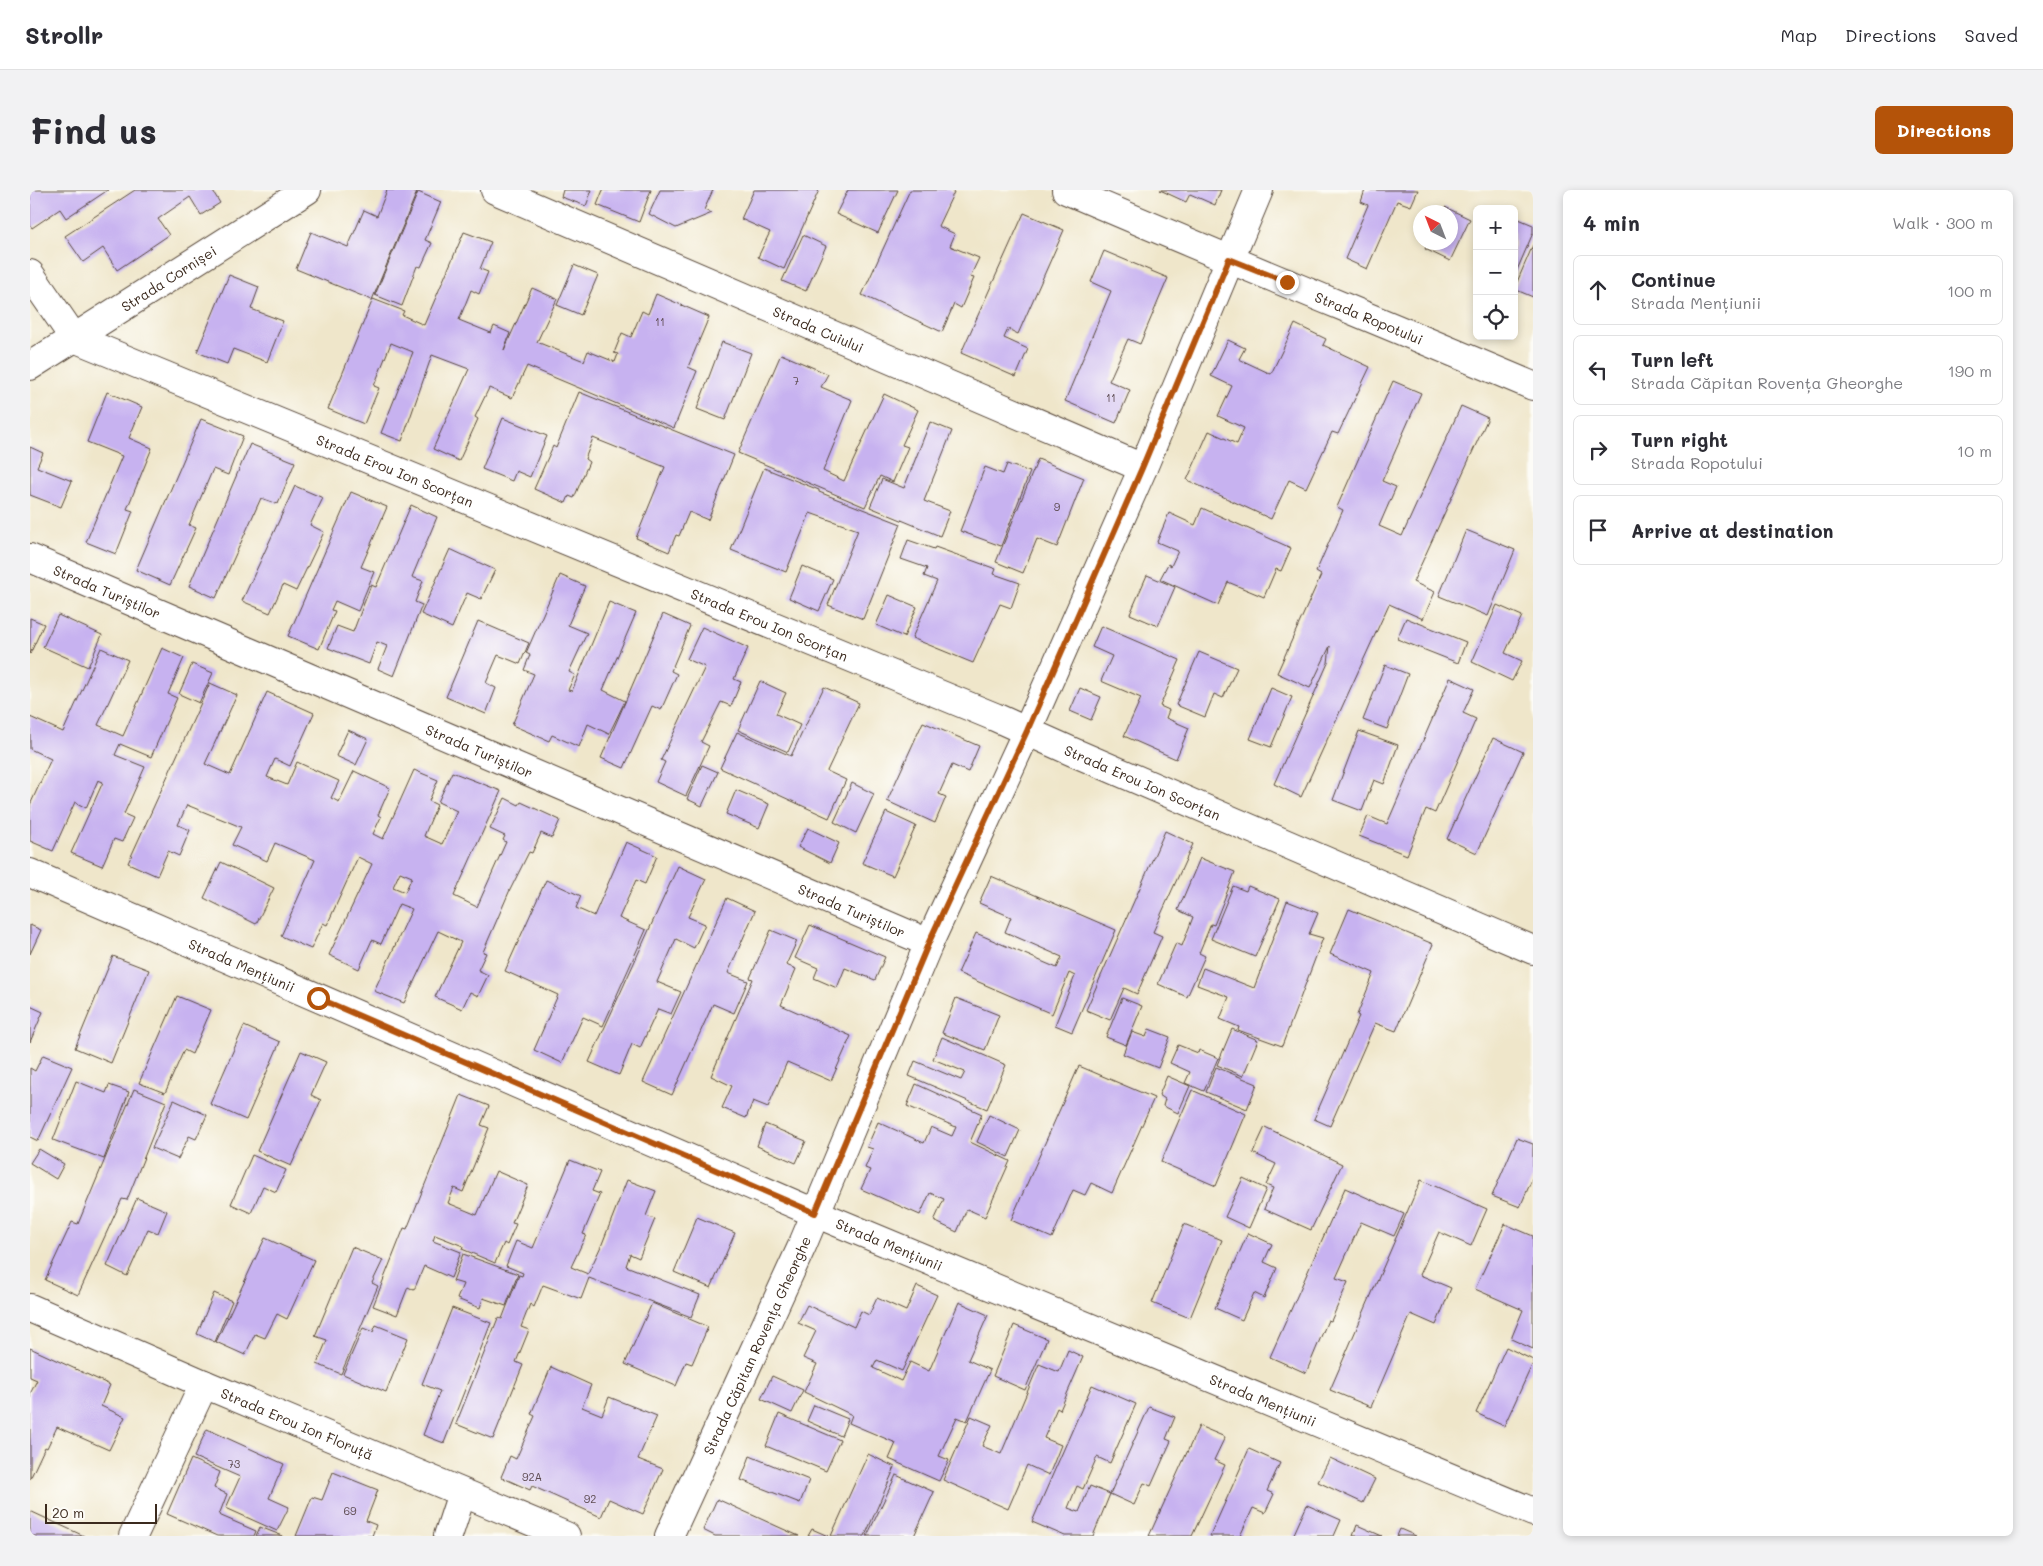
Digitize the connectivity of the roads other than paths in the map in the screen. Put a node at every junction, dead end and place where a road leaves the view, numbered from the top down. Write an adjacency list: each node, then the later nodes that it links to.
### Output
1 (307, 190): 7 (street, Strada Cornișei)
2 (495, 190): 10 (street, Strada Cuiului)
3 (1066, 190): 5 (street, Strada Ropotului)
4 (1259, 190): 5 (street, Strada Căpitan Rovența Gheorghe)
5 (1229, 259): 9 (street, Strada Ropotului); 10 (street, Strada Căpitan Rovența Gheorghe)
6 (30, 274): 7 (street)
7 (74, 338): 8 (street, Strada Cornișei); 12 (street, Strada Erou Ion Scorțan)
8 (30, 366)
9 (1533, 386)
10 (1142, 468): 12 (street, Strada Căpitan Rovența Gheorghe)
11 (30, 558): 14 (street, Strada Turiștilor)
12 (1027, 731): 14 (street, Strada Căpitan Rovența Gheorghe); 15 (street, Strada Erou Ion Scorțan)
13 (30, 873): 16 (street, Strada Mențiunii)
14 (929, 942): 16 (street, Strada Căpitan Rovența Gheorghe)
15 (1533, 950)
16 (815, 1213): 20 (street, Strada Mențiunii); 24 (street, Strada Căpitan Rovența Gheorghe)
17 (30, 1308): 18 (street, Strada Erou Ion Floruță)
18 (204, 1384): 19 (street, Strada Erou Ion Floruță); 21 (street)
19 (462, 1493): 22 (street); 23 (street, Strada Erou Ion Floruță)
20 (1533, 1512)
21 (133, 1536)
22 (448, 1536)
23 (566, 1536)
24 (669, 1536)

